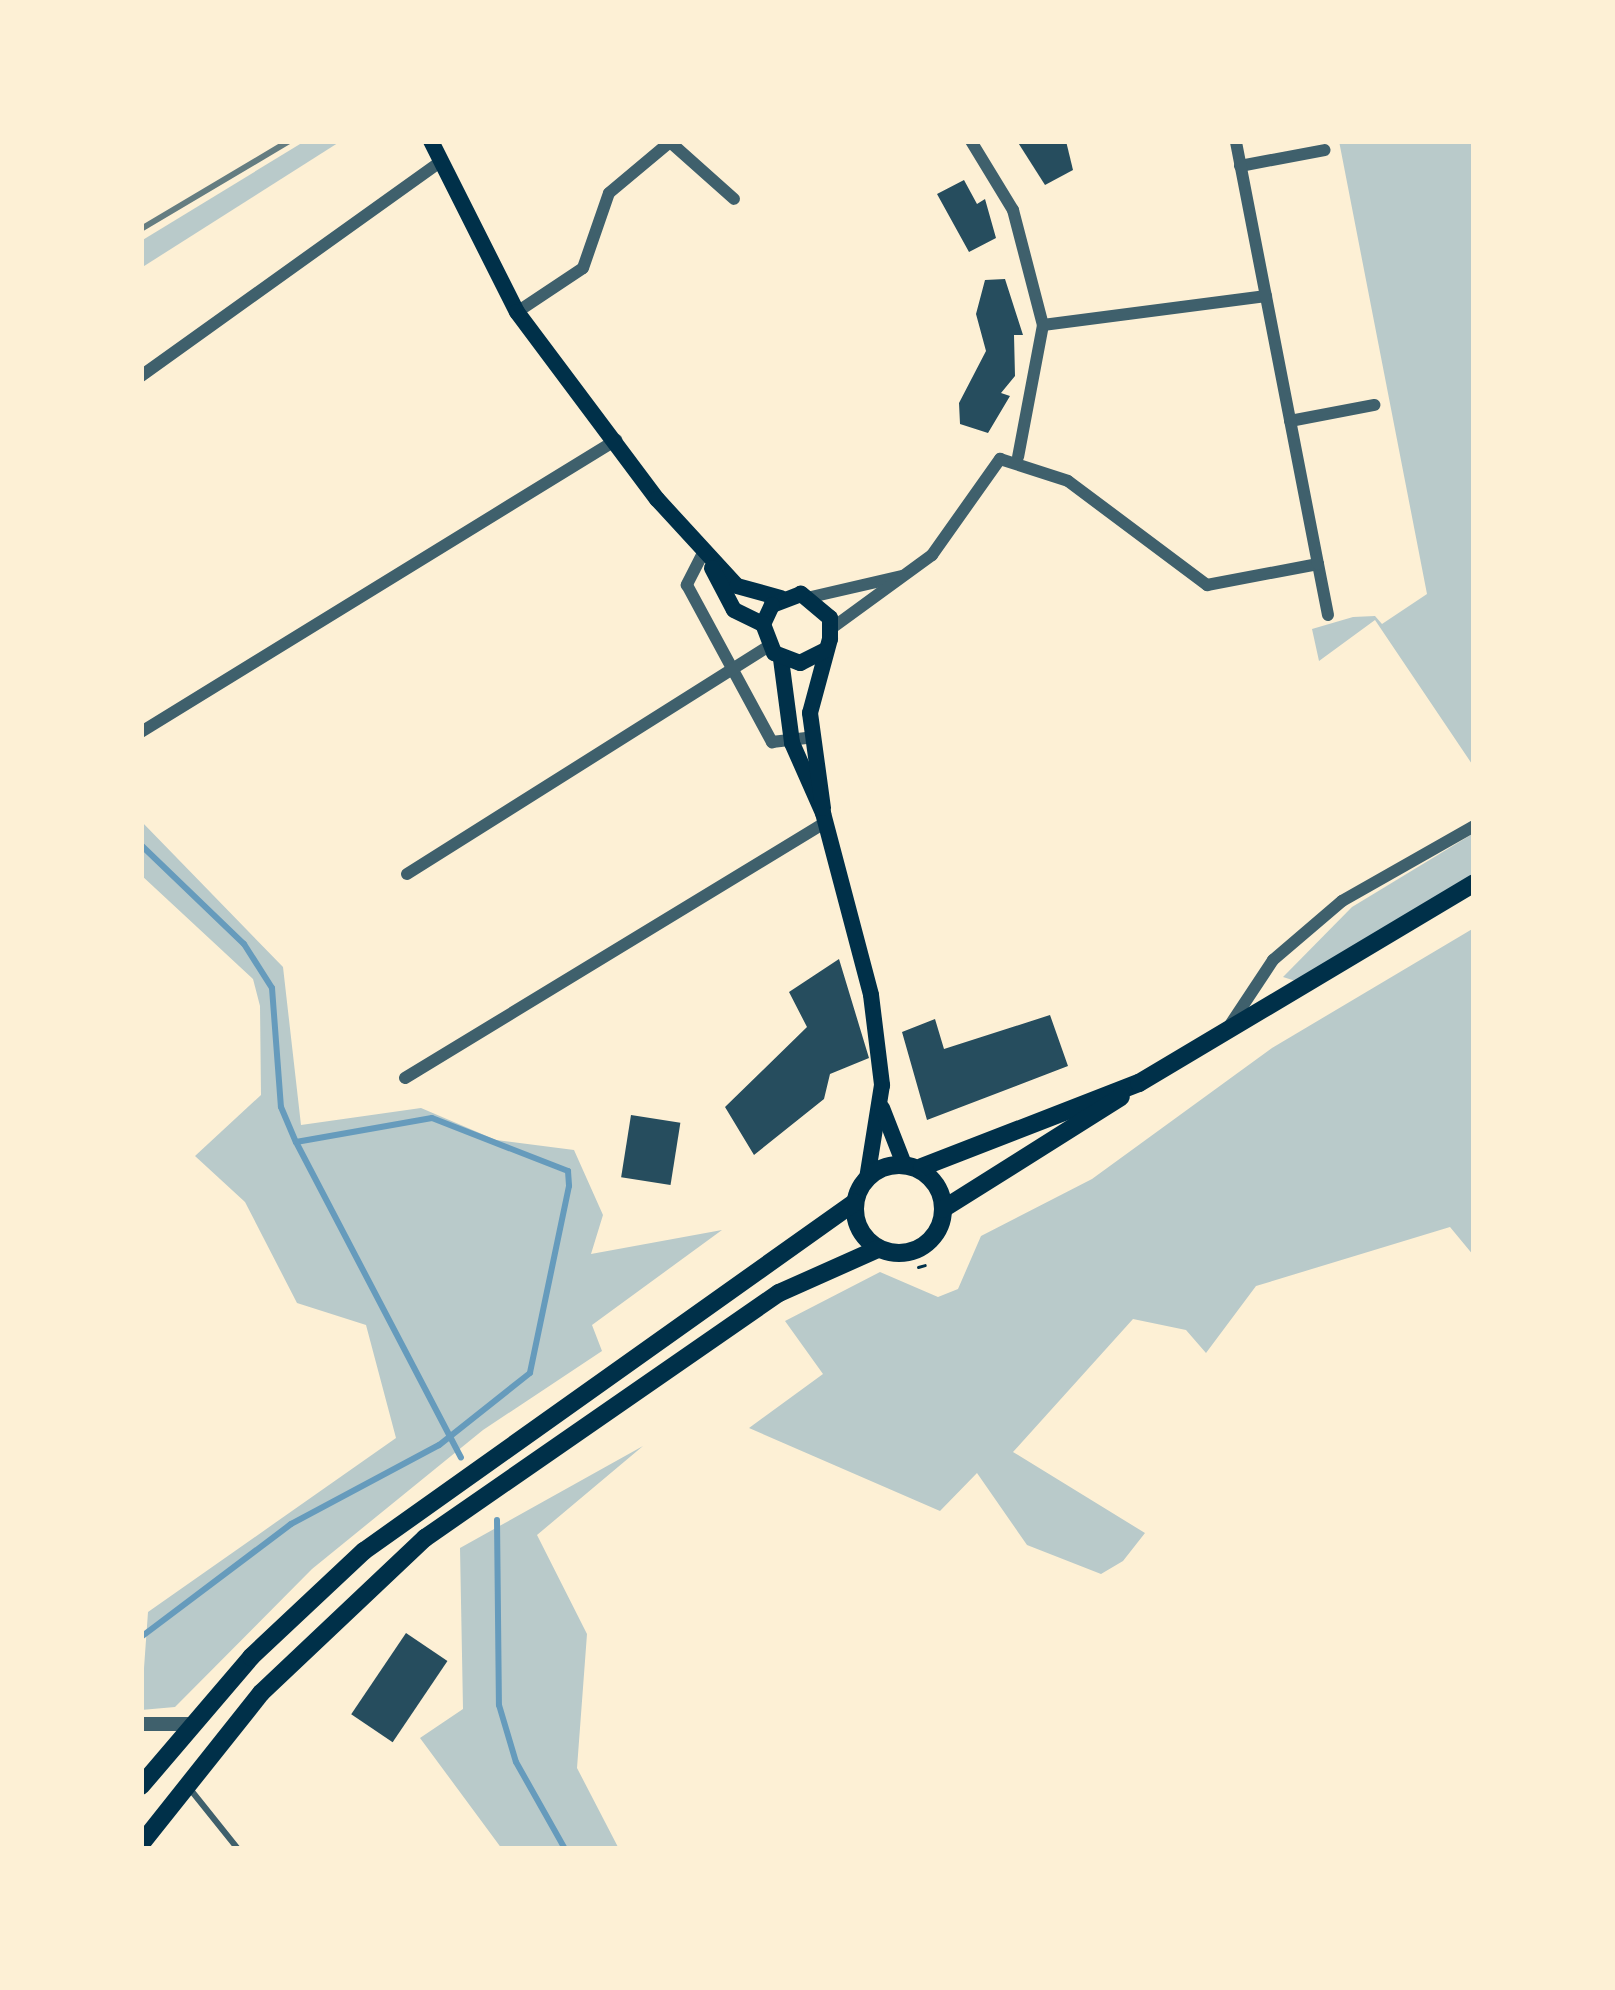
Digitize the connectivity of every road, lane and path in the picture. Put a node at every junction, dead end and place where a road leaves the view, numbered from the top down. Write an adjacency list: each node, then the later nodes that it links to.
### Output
1 (431, 141): 6 (main road)
2 (669, 141): 8 (street); 10 (street)
3 (970, 141): 11 (street)
4 (1236, 141): 7 (street)
5 (1325, 150): 7 (street)
6 (440, 162): 10 (main road); 12 (street)
7 (1240, 166): 9 (street)
8 (734, 199)
9 (1266, 296): 11 (street); 14 (street)
10 (517, 312): 15 (main road)
11 (1043, 325): 16 (street)
12 (141, 376)
13 (1374, 405): 14 (street)
14 (1290, 421): 18 (street)
15 (616, 440): 17 (main road); 28 (street)
16 (1018, 457): 18 (street); 19 (street)
17 (706, 557): 21 (main road); 23 (main road); 27 (street)
18 (1318, 564): 22 (street)
19 (914, 572): 20 (street); 24 (street)
20 (811, 597): 21 (main road); 24 (main road)
21 (781, 598): 23 (main road)
22 (1328, 615)
23 (764, 624): 26 (main road)
24 (832, 628): 25 (main road)
25 (825, 650): 26 (main road); 29 (main road)
26 (775, 653): 27 (street); 30 (main road)
27 (735, 670): 30 (street); 33 (street)
28 (141, 732)
29 (815, 737): 30 (street); 31 (main road)
30 (792, 742): 31 (main road)
31 (825, 817): 36 (street); 38 (main road)
32 (1474, 826): 35 (street)
33 (407, 874)
34 (1474, 883): 35 (main road)
35 (1228, 1032): 37 (main road)
36 (405, 1078)
37 (1139, 1083): 39 (main road); 42 (main road)
38 (880, 1102): 39 (main road); 40 (main road)
39 (913, 1166): 40 (main road); 42 (main road)
40 (867, 1179): 41 (main road)
41 (855, 1202): 43 (main road); 47 (main road)
42 (943, 1209): 43 (main road)
43 (878, 1249): 48 (main road)
44 (925, 1265): 45 (path)
45 (918, 1267)
46 (142, 1724): 47 (street)
47 (190, 1724): 49 (main road)
48 (183, 1783): 50 (main road); 51 (lane)
49 (141, 1786)
50 (145, 1835)
51 (238, 1849)

